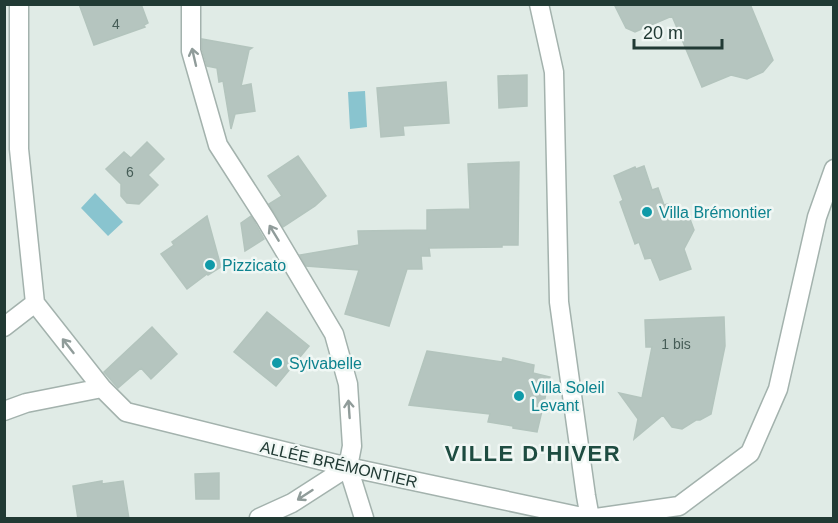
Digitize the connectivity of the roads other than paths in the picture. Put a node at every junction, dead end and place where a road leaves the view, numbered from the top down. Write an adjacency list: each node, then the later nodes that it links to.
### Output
1 (19, 4): 6 (street)
2 (190, 4): 10 (street, one-way to 2)
3 (539, 4): 13 (street)
4 (834, 169): 5 (street)
5 (825, 218): 14 (street)
6 (35, 303): 7 (street); 8 (street, ALLÉE BRÉMONTIER, one-way to 6)
7 (4, 327)
8 (102, 388): 9 (street); 10 (street, ALLÉE BRÉMONTIER)
9 (4, 411)
10 (348, 467): 11 (street, one-way to 11); 12 (street); 13 (street, ALLÉE BRÉMONTIER)
11 (259, 519)
12 (364, 519)
13 (588, 519)
14 (597, 519)

